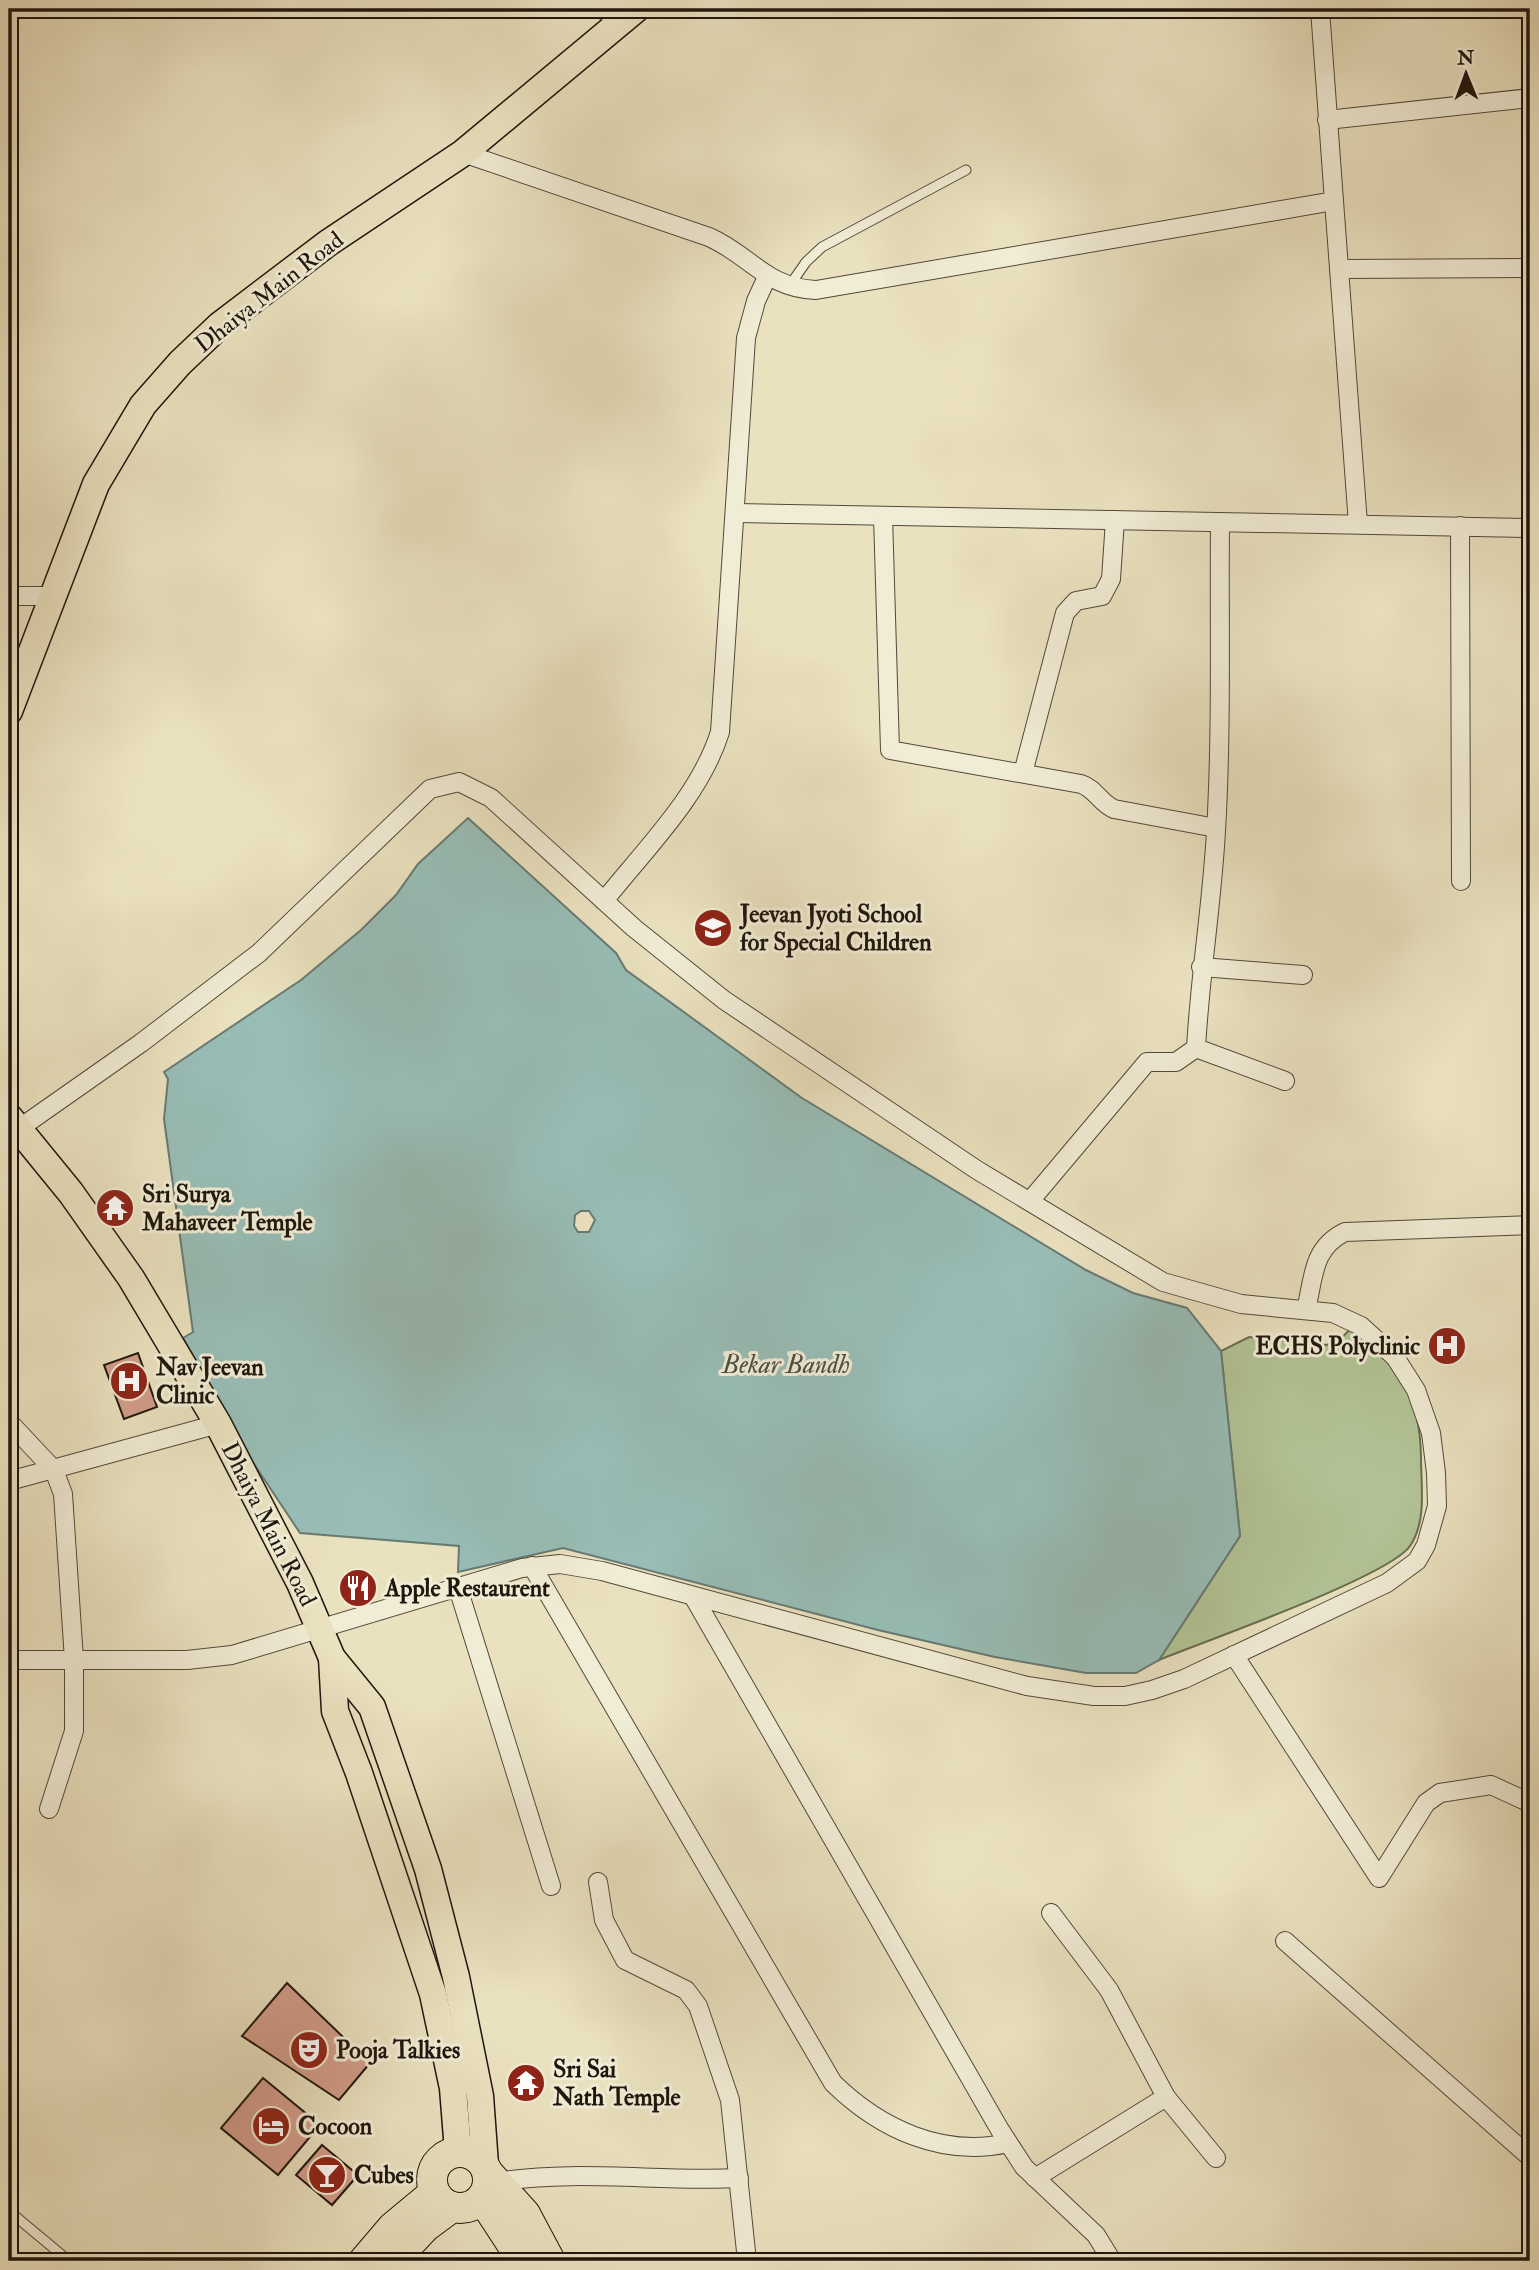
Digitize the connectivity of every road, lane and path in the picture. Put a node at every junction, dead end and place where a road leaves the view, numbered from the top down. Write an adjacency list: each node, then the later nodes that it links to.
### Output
1 (1320, 9): 4 (street)
2 (620, 12): 5 (main road, Dhaiya Main Road)
3 (1530, 99): 4 (street)
4 (1327, 120): 7 (street)
5 (463, 153): 10 (street); 20 (main road, Dhaiya Main Road)
6 (966, 170): 11 (lane)
7 (1334, 201): 9 (street); 11 (street)
8 (1530, 268): 9 (street)
9 (1339, 270): 16 (street)
10 (767, 277): 11 (street); 12 (street)
11 (789, 286)
12 (736, 513): 13 (street); 25 (street)
13 (883, 516): 14 (street); 22 (street)
14 (1115, 520): 15 (street); 22 (street)
15 (1220, 522): 16 (street); 23 (street)
16 (1359, 524): 17 (street)
17 (1460, 526): 18 (street); 24 (street)
18 (1530, 528)
19 (9, 596): 20 (street)
20 (53, 596): 21 (main road, Dhaiya Main Road)
21 (9, 711)
22 (1023, 774): 23 (street)
23 (1216, 828): 26 (street)
24 (1461, 881)
25 (604, 901): 30 (street); 31 (street)
26 (1201, 967): 27 (street); 28 (street)
27 (1303, 975)
28 (1196, 1048): 29 (street); 31 (street)
29 (1285, 1081)
30 (13, 1123): 35 (main road, Dhaiya Main Road)
31 (1030, 1201): 33 (street)
32 (1530, 1225): 33 (street)
33 (1306, 1310): 42 (street)
34 (9, 1422): 36 (street)
35 (218, 1424): 36 (street); 41 (main road, Dhaiya Main Road)
36 (54, 1470): 37 (street); 45 (street)
37 (9, 1481)
38 (531, 1566): 39 (street); 40 (street); 53 (street)
39 (458, 1588): 41 (street); 49 (street)
40 (693, 1596): 42 (street); 53 (street)
41 (321, 1628): 43 (main road, Dhaiya Main Road); 45 (street)
42 (1234, 1655): 46 (street)
43 (332, 1658): 54 (main road, Dhaiya Main Road); 59 (main road, Dhaiya Main Road)
44 (9, 1660): 45 (street)
45 (74, 1660): 47 (street)
46 (1530, 1803)
47 (49, 1809)
48 (598, 1882): 57 (street)
49 (551, 1886)
50 (1051, 1913): 52 (street)
51 (1285, 1941): 55 (street)
52 (1166, 2097): 56 (street); 58 (street)
53 (1008, 2143): 58 (street)
54 (458, 2151): 59 (highway); 60 (highway)
55 (1530, 2157)
56 (1216, 2158)
57 (739, 2178): 59 (street); 67 (street)
58 (1035, 2178): 68 (street)
59 (488, 2180): 60 (highway); 65 (highway); 66 (highway)
60 (443, 2200): 63 (highway); 64 (highway)
61 (9, 2211): 62 (lane)
62 (69, 2261)
63 (364, 2261)
64 (393, 2261)
65 (523, 2261)
66 (550, 2261)
67 (747, 2261)
68 (1112, 2261)

